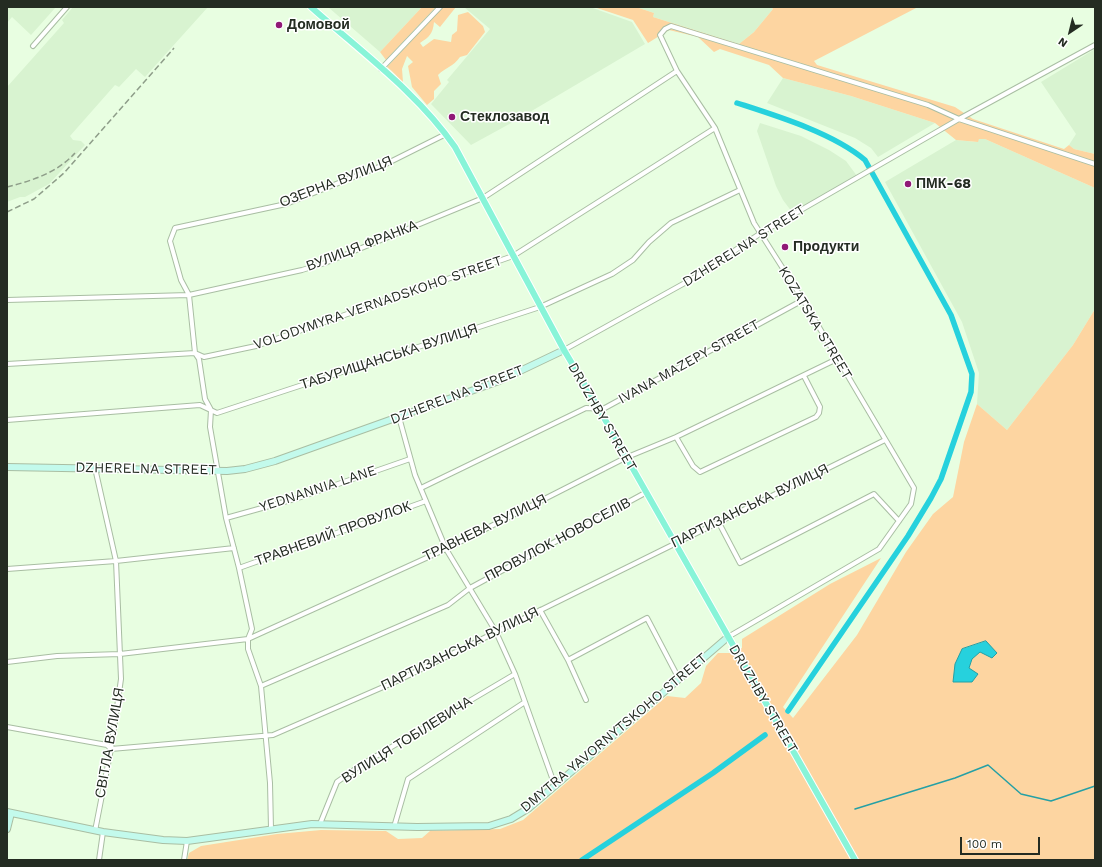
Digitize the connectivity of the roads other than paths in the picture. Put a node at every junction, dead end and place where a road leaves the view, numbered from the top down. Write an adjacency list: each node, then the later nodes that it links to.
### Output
1 (67, 7): 5 (street)
2 (311, 7): 6 (main road, DRUZHBY STREET)
3 (440, 7): 6 (street)
4 (1095, 45): 8 (street)
5 (33, 46)
6 (381, 70): 10 (main road, DRUZHBY STREET)
7 (677, 71): 8 (street, KOZATSKA STREET); 9 (street, KOZATSKA STREET); 13 (street, ВУЛИЦЯ ФРАНКА)
8 (959, 119): 11 (street); 14 (street, DZHERELNA STREET)
9 (715, 128): 12 (street, KOZATSKA STREET); 15 (street, VOLODYMYRA VERNADSKOHO STREET)
10 (446, 134): 13 (main road, DRUZHBY STREET); 16 (street, ОЗЕРНА ВУЛИЦЯ)
11 (1095, 164)
12 (740, 190): 14 (street, KOZATSKA STREET); 19 (street, ТАБУРИЩАНСЬКА ВУЛИЦЯ)
13 (483, 198): 15 (main road, DRUZHBY STREET); 16 (street, ВУЛИЦЯ ФРАНКА)
14 (761, 233): 18 (street, KOZATSKA STREET); 20 (street, DZHERELNA STREET)
15 (513, 256): 19 (main road, DRUZHBY STREET); 21 (street, VOLODYMYRA VERNADSKOHO STREET)
16 (189, 295): 17 (street, ВУЛИЦЯ ФРАНКА); 21 (street)
17 (7, 300)
18 (803, 300): 22 (street, KOZATSKA STREET); 25 (street, IVANA MAZEPY STREET)
19 (540, 307): 20 (main road, DRUZHBY STREET); 26 (street, ТАБУРИЩАНСЬКА ВУЛИЦЯ)
20 (564, 350): 25 (main road, DRUZHBY STREET); 27 (main road, DZHERELNA STREET)
21 (195, 353): 23 (street, VOLODYMYRA VERNADSKOHO STREET); 26 (street)
22 (837, 359): 24 (street, ТРАВНЕВА ВУЛИЦЯ); 30 (street, KOZATSKA STREET)
23 (7, 364)
24 (804, 376): 29 (street, ТРАВНЕВА ВУЛИЦЯ); 29 (street)
25 (599, 409): 31 (main road, DRUZHBY STREET); 36 (street, IVANA MAZEPY STREET)
26 (211, 410): 28 (street, ТАБУРИЩАНСЬКА ВУЛИЦЯ); 35 (street)
27 (399, 417): 32 (street); 35 (main road, DZHERELNA STREET)
28 (7, 420)
29 (676, 437): 31 (street, ТРАВНЕВА ВУЛИЦЯ)
30 (885, 440): 39 (street, KOZATSKA STREET); 42 (street, ПАРТИЗАНСЬКА ВУЛИЦЯ)
31 (625, 458): 37 (main road, DRUZHBY STREET); 45 (street, ТРАВНЕВА ВУЛИЦЯ)
32 (410, 459): 36 (street); 40 (street, YEDNANNIA LANE)
33 (7, 467): 34 (main road, DZHERELNA STREET)
34 (95, 468): 35 (main road, DZHERELNA STREET); 46 (street)
35 (218, 470): 40 (street)
36 (421, 488): 38 (street)
37 (645, 493): 43 (main road, DRUZHBY STREET); 49 (street, ПРОВУЛОК НОВОСЕЛІВ)
38 (426, 501): 45 (street); 47 (street, ТРАВНЕВИЙ ПРОВУЛОК)
39 (911, 504): 41 (street, DMYTRA YAVORNYTSKOHO STREET)
40 (226, 518): 44 (street)
41 (899, 521): 42 (street); 52 (street, DMYTRA YAVORNYTSKOHO STREET)
42 (719, 523): 43 (street, ПАРТИЗАНСЬКА ВУЛИЦЯ)
43 (674, 543): 50 (street, ПАРТИЗАНСЬКА ВУЛИЦЯ); 52 (main road, DRUZHBY STREET)
44 (234, 548): 46 (street); 47 (street)
45 (446, 549): 49 (street); 53 (street, ТРАВНЕВА ВУЛИЦЯ)
46 (116, 561): 48 (street); 54 (street)
47 (239, 568): 53 (street)
48 (7, 569)
49 (470, 588): 51 (street); 59 (street, ПРОВУЛОК НОВОСЕЛІВ)
50 (540, 610): 51 (street, ПАРТИЗАНСЬКА ВУЛИЦЯ); 55 (street)
51 (496, 632): 57 (street); 63 (street, ПАРТИЗАНСЬКА ВУЛИЦЯ)
52 (728, 637): 58 (main road, DMYTRA YAVORNYTSKOHO STREET); 76 (main road, DRUZHBY STREET)
53 (248, 639): 54 (street, ТРАВНЕВА ВУЛИЦЯ); 59 (street)
54 (120, 654): 56 (street, ТРАВНЕВА ВУЛИЦЯ); 64 (street, СВІТЛА ВУЛИЦЯ)
55 (568, 660): 58 (street); 60 (street)
56 (7, 662)
57 (515, 674): 61 (street); 67 (street, ВУЛИЦЯ ТОБІЛЕВИЧА)
58 (679, 679): 65 (main road, DMYTRA YAVORNYTSKOHO STREET)
59 (261, 686): 63 (street)
60 (586, 700)
61 (525, 702): 65 (street); 68 (street)
62 (7, 727): 64 (street, ПАРТИЗАНСЬКА ВУЛИЦЯ)
63 (266, 736): 64 (street, ПАРТИЗАНСЬКА ВУЛИЦЯ); 70 (street)
64 (111, 749): 71 (street, СВІТЛА ВУЛИЦЯ)
65 (555, 786): 68 (main road, DMYTRA YAVORNYTSKOHO STREET)
66 (9, 812): 69 (main road); 71 (main road, DMYTRA YAVORNYTSKOHO STREET)
67 (320, 824): 68 (main road, DMYTRA YAVORNYTSKOHO STREET); 70 (main road, DMYTRA YAVORNYTSKOHO STREET)
68 (394, 827)
69 (7, 829)
70 (271, 829): 73 (main road, DMYTRA YAVORNYTSKOHO STREET)
71 (95, 831): 72 (main road, DMYTRA YAVORNYTSKOHO STREET)
72 (104, 832): 73 (main road, DMYTRA YAVORNYTSKOHO STREET); 74 (street)
73 (186, 841): 75 (street)
74 (99, 860)
75 (184, 860)
76 (855, 860)

